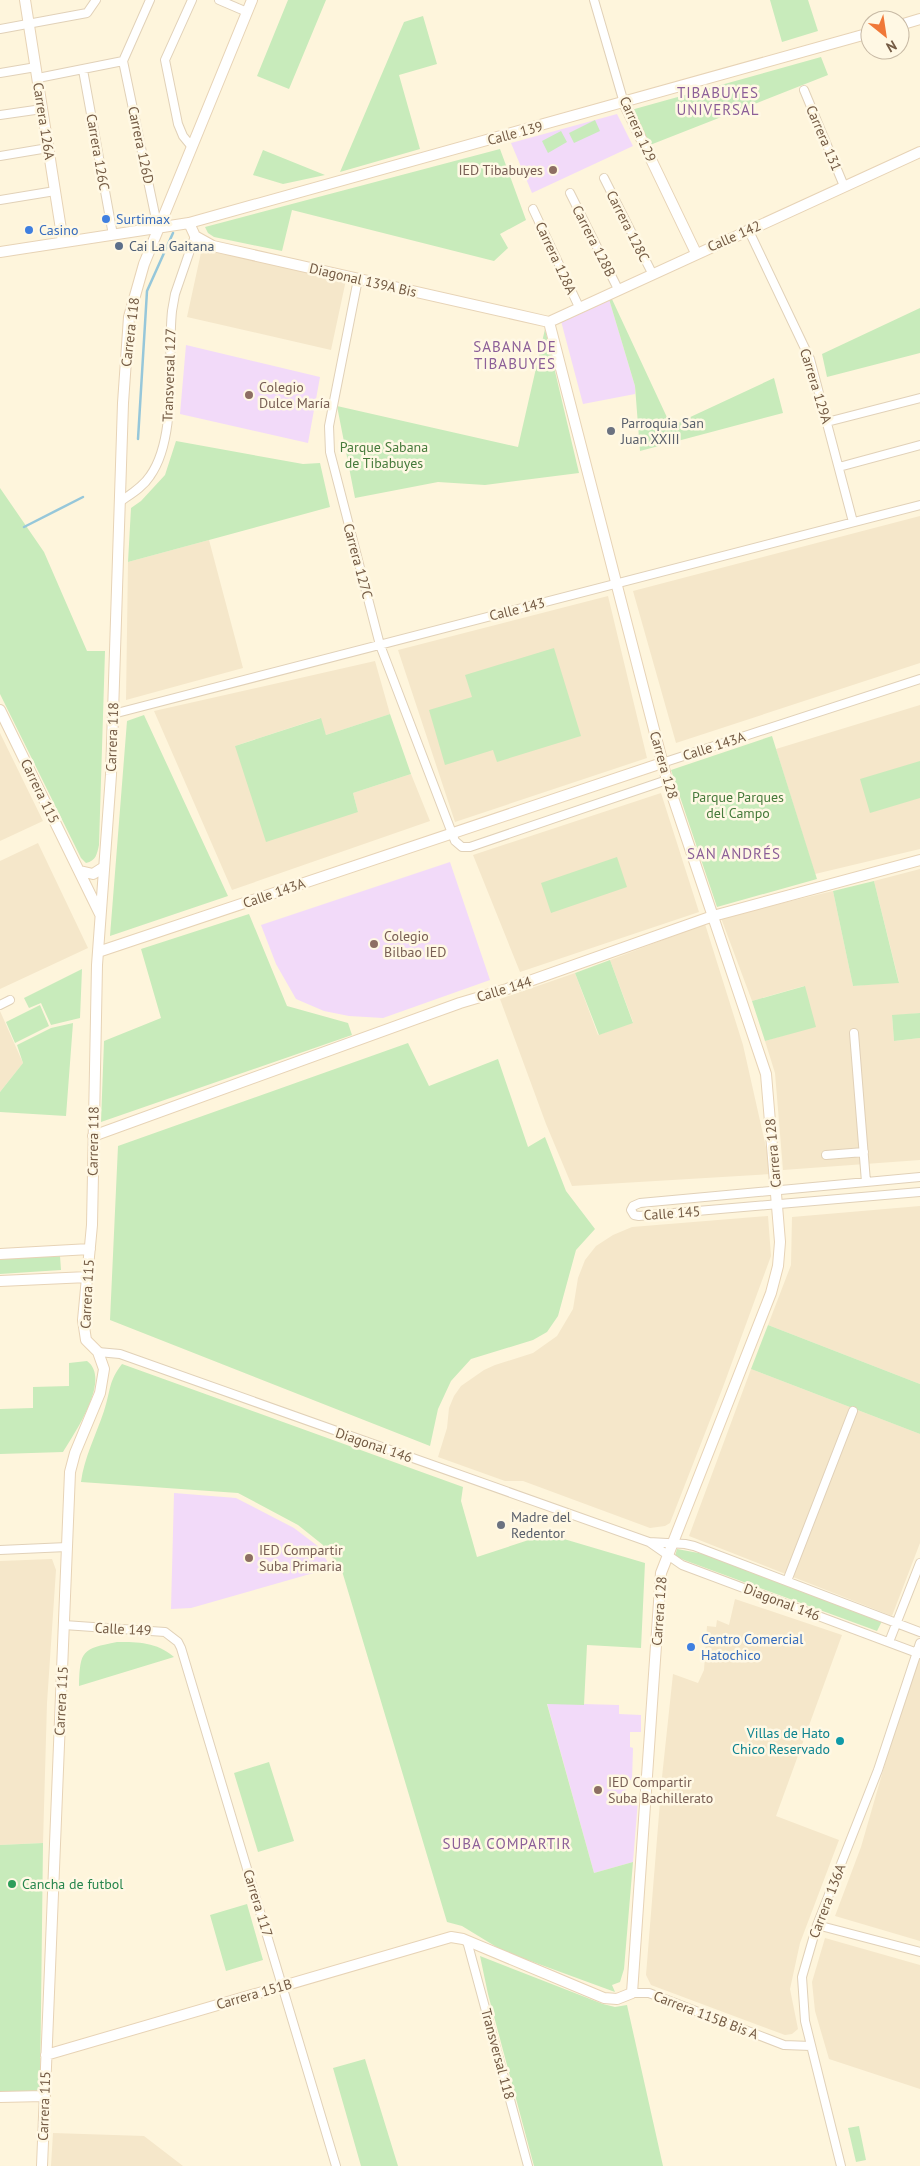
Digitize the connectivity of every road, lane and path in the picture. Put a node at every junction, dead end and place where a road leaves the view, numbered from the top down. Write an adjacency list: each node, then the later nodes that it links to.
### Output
1 (25, 0): 9 (street, Carrera 126A)
2 (96, 0): 9 (street)
3 (150, 0): 12 (street)
4 (192, 0): 21 (street)
5 (218, 0): 8 (street)
6 (594, 0): 18 (street, Carrera 129)
7 (253, 1): 8 (street)
8 (247, 12): 21 (street)
9 (29, 25): 10 (street); 13 (street, Carrera 126A)
10 (0, 29)
11 (860, 36): 18 (street, Calle 139)
12 (123, 61): 14 (street); 32 (street, Carrera 126D)
13 (36, 67): 15 (street); 16 (street, Carrera 126A)
14 (82, 70): 16 (street); 34 (street, Carrera 126C)
15 (0, 73)
16 (38, 78): 19 (street, Carrera 126A)
17 (804, 90): 26 (street, Carrera 131)
18 (624, 103): 31 (street, Calle 139); 38 (street, Carrera 129)
19 (42, 109): 20 (street); 22 (street, Carrera 126A)
20 (0, 116)
21 (192, 147): 32 (street)
22 (48, 148): 24 (street); 27 (street, Carrera 126A)
23 (920, 152): 26 (street, Calle 142)
24 (0, 156)
25 (604, 178): 39 (street, Carrera 128C)
26 (844, 186): 33 (street, Calle 142)
27 (55, 191): 29 (street); 36 (street, Carrera 126A)
28 (570, 193): 41 (street, Carrera 128B)
29 (0, 200)
30 (533, 209): 42 (street, Carrera 128A)
31 (189, 223): 32 (street, Calle 139); 35 (street)
32 (158, 228): 34 (street, Calle 139); 48 (street, Carrera 118)
33 (748, 230): 38 (street, Calle 142); 45 (street, Carrera 129A)
34 (113, 235): 36 (street, Calle 139)
35 (195, 236): 40 (street, Diagonal 139A Bis); 48 (street, Transversal 127)
36 (63, 242): 37 (street, Calle 139)
37 (0, 252)
38 (696, 253): 39 (street, Calle 142)
39 (652, 273): 41 (street, Calle 142)
40 (358, 279): 43 (street, Diagonal 139A Bis); 52 (street, Carrera 127C)
41 (618, 289): 42 (street, Calle 142)
42 (579, 308): 43 (street, Calle 142)
43 (549, 322): 51 (street, Carrera 128)
44 (920, 398): 45 (street)
45 (827, 422): 47 (street, Carrera 129A)
46 (920, 445): 47 (street)
47 (839, 467): 50 (street, Carrera 129A)
48 (121, 501): 55 (street, Carrera 118)
49 (920, 505): 50 (street, Calle 143)
50 (853, 522): 51 (street, Calle 143)
51 (617, 583): 52 (street, Calle 143); 56 (street, Carrera 128)
52 (380, 644): 55 (street, Calle 143); 58 (street, Carrera 127C)
53 (920, 679): 56 (street, Calle 143A)
54 (0, 710): 61 (street, Carrera 115)
55 (113, 714): 60 (street, Carrera 118)
56 (662, 763): 57 (street, Carrera 128); 58 (street, Calle 143A)
57 (666, 780): 58 (street); 63 (street, Carrera 128)
58 (451, 834): 64 (street, Calle 143A)
59 (920, 860): 63 (street, Calle 144)
60 (104, 867): 61 (street); 62 (street, Carrera 118)
61 (80, 871): 62 (street, Carrera 115)
62 (101, 915): 64 (street, Carrera 118)
63 (713, 916): 68 (street, Calle 144); 73 (street, Carrera 128)
64 (98, 952): 68 (street, Carrera 118)
65 (10, 1000): 66 (street)
66 (0, 1005)
67 (854, 1033): 69 (street)
68 (93, 1136): 76 (street, Carrera 118)
69 (864, 1152): 70 (street); 72 (street)
70 (826, 1155)
71 (920, 1177): 72 (street, Calle 145)
72 (866, 1182): 73 (street, Calle 145)
73 (776, 1191): 75 (street, Carrera 128); 75 (street, Calle 145)
74 (920, 1192): 75 (street, Calle 145)
75 (777, 1205): 83 (street, Carrera 128)
76 (90, 1249): 77 (street); 78 (street, Carrera 115)
77 (0, 1254)
78 (88, 1277): 79 (street); 80 (street, Carrera 115)
79 (0, 1282)
80 (98, 1352): 82 (street, Diagonal 146); 84 (street, Carrera 115)
81 (853, 1411): 88 (street)
82 (649, 1542): 83 (street, Diagonal 146); 86 (street, Diagonal 146)
83 (673, 1543): 86 (street, Carrera 128); 88 (street, Diagonal 146)
84 (67, 1546): 85 (street); 90 (street, Carrera 115)
85 (0, 1550)
86 (667, 1556): 93 (street, Diagonal 146); 100 (street, Carrera 128)
87 (920, 1563): 89 (street)
88 (787, 1581): 89 (street, Diagonal 146)
89 (896, 1624): 91 (street, Diagonal 146); 93 (street)
90 (64, 1625): 92 (street, Calle 149); 102 (street, Carrera 115)
91 (920, 1632)
92 (178, 1642): 99 (street, Carrera 117)
93 (889, 1642): 95 (street, Diagonal 146)
94 (920, 1643): 95 (street, Carrera 136A)
95 (918, 1653): 96 (street, Carrera 136A)
96 (817, 1925): 98 (street); 101 (street, Carrera 136A)
97 (465, 1940): 99 (street, Carrera 151B); 100 (street, Carrera 115B Bis A); 107 (street, Transversal 118)
98 (920, 1952)
99 (282, 1985): 102 (street, Carrera 151B); 106 (street, Carrera 117)
100 (632, 1993): 101 (street, Carrera 115B Bis A)
101 (811, 2046): 108 (street, Carrera 136A)
102 (46, 2055): 103 (street, Carrera 115)
103 (44, 2096): 104 (street); 105 (street, Carrera 115)
104 (0, 2097)
105 (42, 2166)
106 (336, 2166)
107 (528, 2166)
108 (840, 2166)

